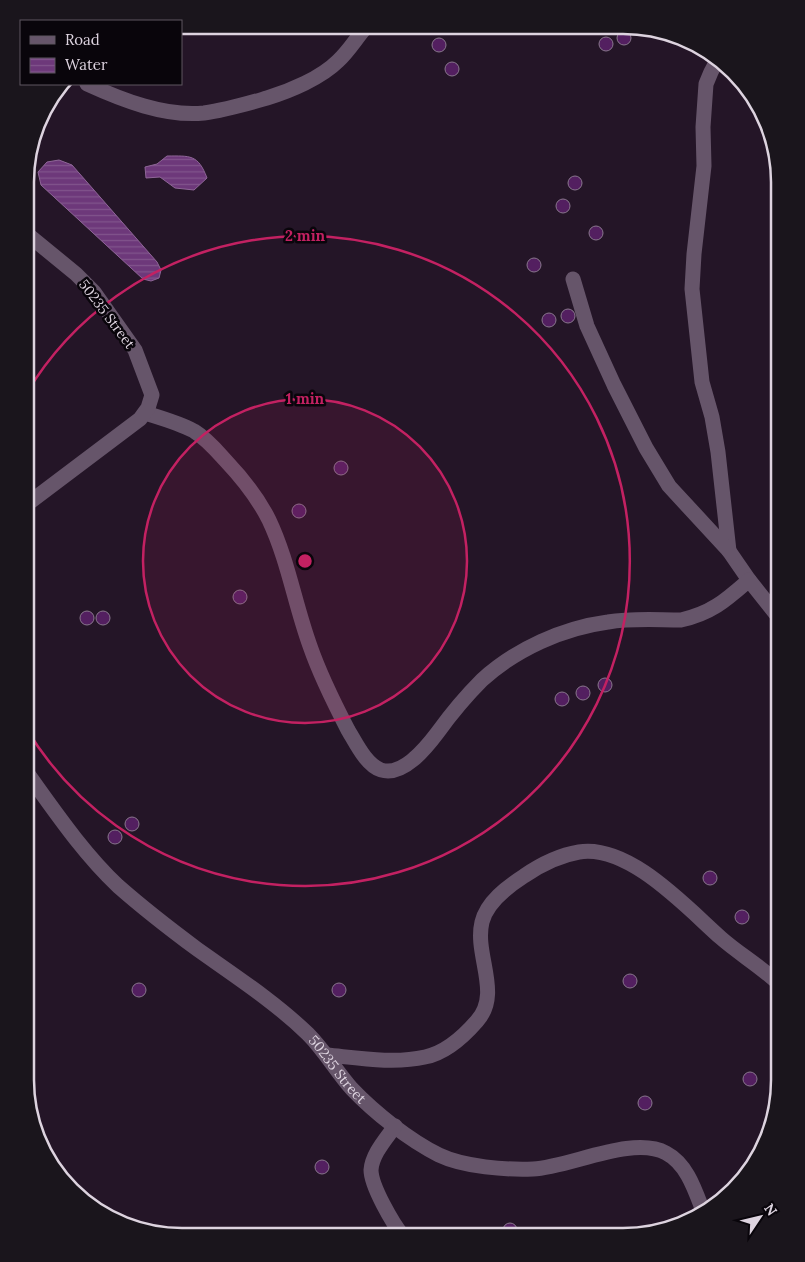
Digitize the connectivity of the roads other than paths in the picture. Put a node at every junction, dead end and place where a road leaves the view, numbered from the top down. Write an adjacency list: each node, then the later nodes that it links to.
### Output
1 (361, 34): 3 (street)
2 (715, 65): 8 (street)
3 (90, 85)
4 (34, 240): 6 (street, 50235 Street)
5 (573, 279): 8 (street)
6 (145, 413): 7 (street); 9 (street)
7 (34, 499)
8 (729, 551): 9 (street)
9 (749, 580): 10 (street)
10 (771, 608)
11 (34, 781): 13 (street, 50235 Street)
12 (771, 978): 13 (street)
13 (327, 1055): 14 (street, 50235 Street)
14 (395, 1126): 15 (street, 50235 Street); 16 (street)
15 (700, 1207)
16 (397, 1228)

